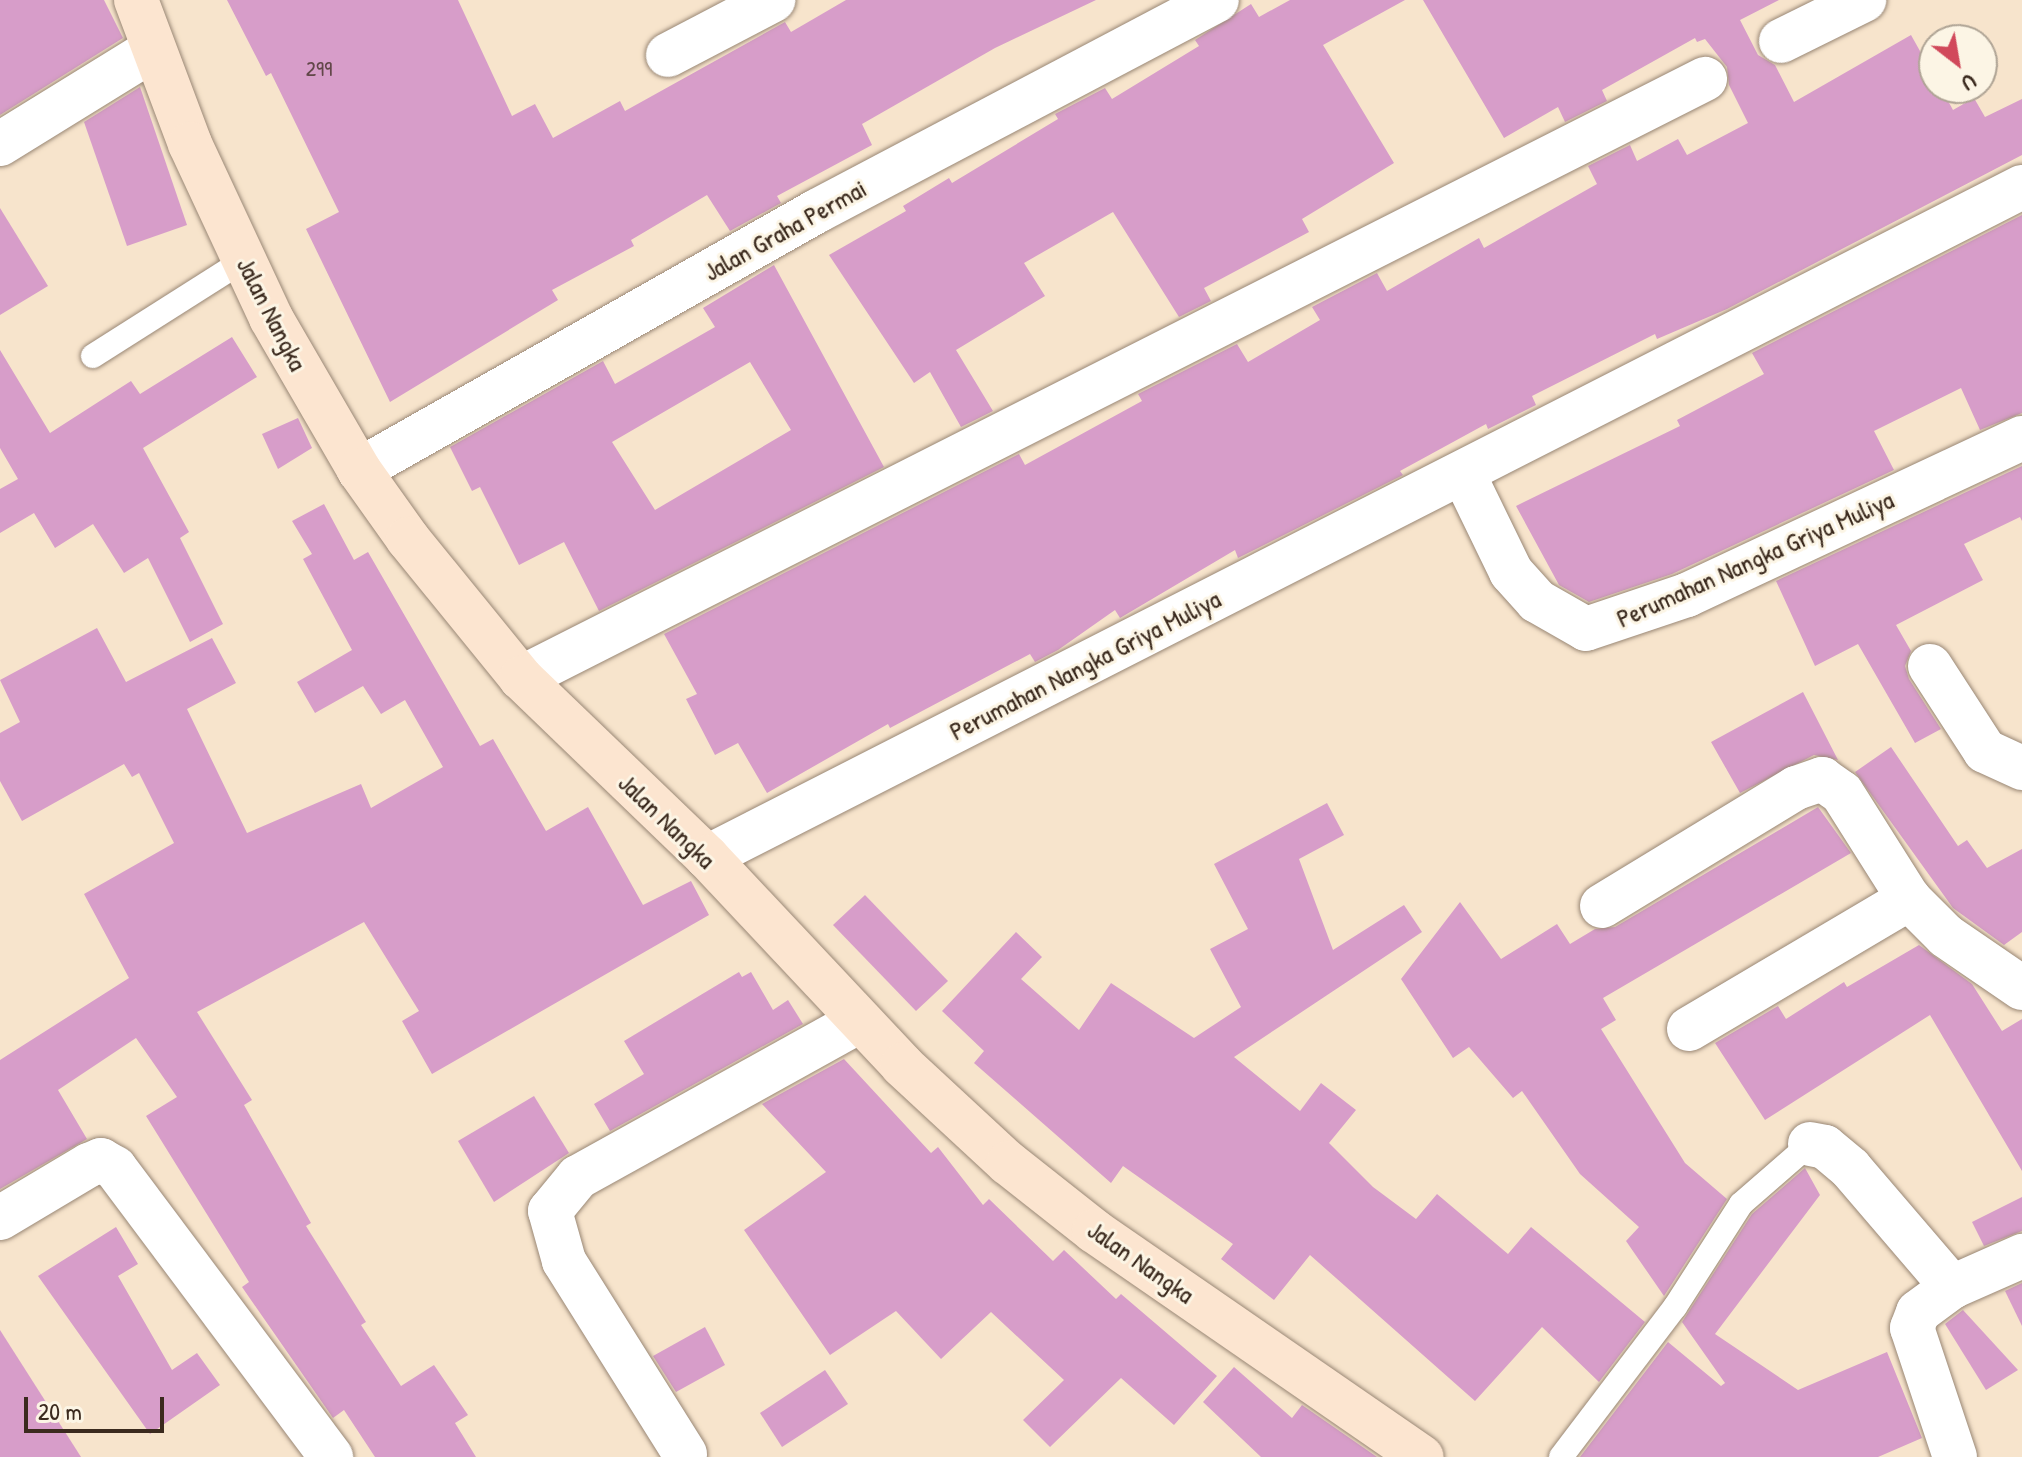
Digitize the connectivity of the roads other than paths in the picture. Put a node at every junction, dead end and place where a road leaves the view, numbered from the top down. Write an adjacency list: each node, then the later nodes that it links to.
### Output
1 (136, 0): 6 (main road, Jalan Nangka)
2 (773, 0): 7 (street)
3 (1217, 0): 14 (street, Jalan Graha Permai)
4 (1864, 0): 5 (street)
5 (1781, 41)
6 (152, 50): 9 (street); 11 (main road, Jalan Nangka)
7 (668, 55)
8 (1705, 79): 17 (street)
9 (0, 144)
10 (2022, 187): 15 (street, Perumahan Nangka Griya Muliya)
11 (244, 260): 12 (lane); 14 (main road, Jalan Nangka)
12 (93, 356)
13 (2022, 438): 15 (street, Perumahan Nangka Griya Muliya)
14 (359, 470): 17 (main road, Jalan Nangka)
15 (1463, 473): 19 (street, Perumahan Nangka Griya Muliya)
16 (1930, 666): 18 (street)
17 (521, 678): 19 (main road, Jalan Nangka)
18 (2022, 768)
19 (707, 857): 23 (main road, Jalan Nangka)
20 (1909, 899): 21 (street); 22 (street); 24 (street)
21 (1602, 906)
22 (2022, 988)
23 (860, 1021): 29 (street); 31 (main road, Jalan Nangka)
24 (1689, 1029)
25 (1810, 1144): 28 (street); 32 (lane)
26 (0, 1218): 30 (street)
27 (2022, 1256): 28 (street)
28 (1952, 1287): 33 (street)
29 (685, 1454)
30 (331, 1457)
31 (1422, 1457)
32 (1561, 1457)
33 (1955, 1457)

